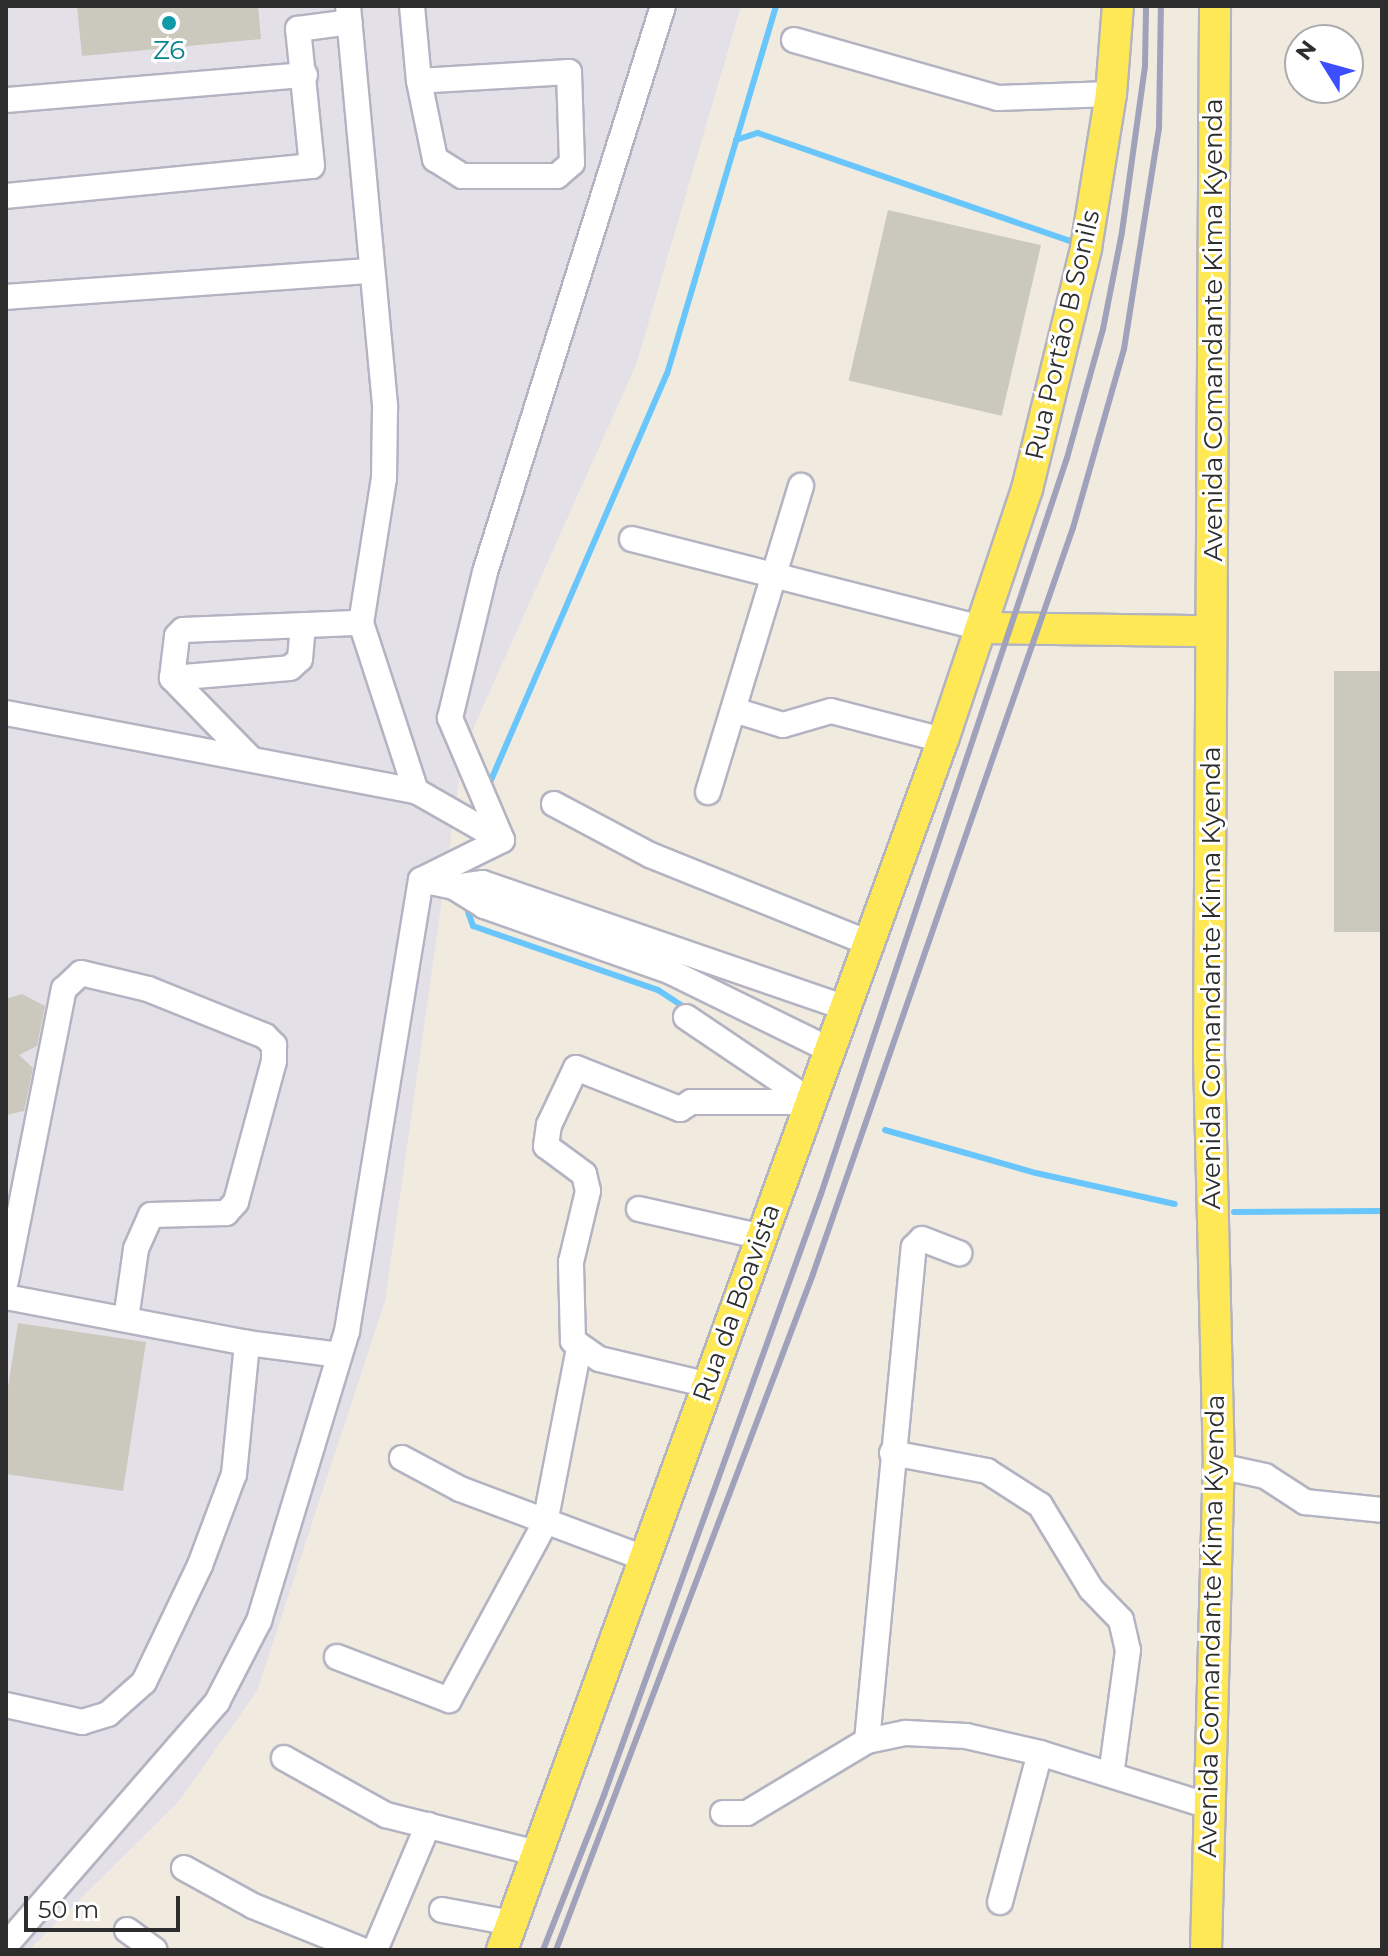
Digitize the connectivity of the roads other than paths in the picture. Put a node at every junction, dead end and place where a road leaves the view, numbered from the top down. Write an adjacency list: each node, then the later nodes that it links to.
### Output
1 (412, 6): 8 (street)
2 (663, 6): 30 (street)
3 (1118, 6): 9 (main road, Rua Portão B Sonils)
4 (1215, 6): 20 (main road, Avenida Comandante Kima Kyenda)
5 (349, 14): 7 (street); 12 (street)
6 (794, 40): 9 (street)
7 (305, 75): 10 (street); 11 (street)
8 (419, 81): 8 (street)
9 (1111, 94): 19 (main road, Rua Portão B Sonils)
10 (6, 100)
11 (6, 196)
12 (370, 271): 13 (street); 17 (street)
13 (6, 297)
14 (801, 486): 16 (street)
15 (632, 539): 16 (street)
16 (778, 576): 19 (street); 23 (street)
17 (361, 623): 18 (street); 27 (street)
18 (303, 625): 22 (street); 22 (street)
19 (982, 628): 20 (main road); 21 (main road, Rua Portão B Sonils)
20 (1210, 631): 50 (main road, Avenida Comandante Kima Kyenda)
21 (972, 656): 25 (main road, Rua da Boavista)
22 (172, 678): 26 (street)
23 (734, 710): 25 (street); 28 (street)
24 (6, 713): 26 (street)
25 (943, 740): 33 (main road, Rua da Boavista)
26 (250, 758): 27 (street)
27 (416, 791): 30 (street)
28 (708, 792)
29 (554, 804): 33 (street)
30 (502, 840): 31 (street)
31 (421, 880): 32 (street); 46 (street)
32 (454, 887): 34 (street); 36 (street)
33 (869, 943): 34 (main road, Rua da Boavista)
34 (846, 1008): 36 (main road, Rua da Boavista)
35 (686, 1017): 37 (street)
36 (830, 1050): 37 (main road, Rua da Boavista)
37 (812, 1102): 39 (main road, Rua da Boavista); 45 (street)
38 (639, 1209): 39 (street)
39 (762, 1237): 47 (main road, Rua da Boavista)
40 (959, 1253): 48 (street)
41 (6, 1281): 43 (street)
42 (6, 1297): 43 (street)
43 (126, 1319): 44 (street)
44 (247, 1343): 46 (street); 55 (street)
45 (579, 1348): 47 (street); 52 (street)
46 (339, 1355): 69 (street)
47 (709, 1385): 53 (main road, Rua da Boavista)
48 (892, 1453): 56 (street); 59 (street)
49 (402, 1458): 52 (street)
50 (1219, 1466): 51 (street); 60 (main road, Avenida Comandante Kima Kyenda)
51 (1382, 1510)
52 (545, 1523): 53 (street); 54 (street)
53 (644, 1558): 63 (main road, Rua da Boavista)
54 (337, 1657)
55 (6, 1705)
56 (867, 1741): 57 (street); 61 (street)
57 (1040, 1753): 59 (street); 65 (street)
58 (284, 1758): 62 (street)
59 (1111, 1775): 60 (street)
60 (1209, 1806): 72 (main road, Avenida Comandante Kima Kyenda)
61 (723, 1813)
62 (428, 1825): 63 (street); 70 (street)
63 (540, 1854): 68 (main road, Rua da Boavista)
64 (184, 1868): 70 (street)
65 (1000, 1902)
66 (442, 1910): 68 (street)
67 (127, 1930): 71 (street)
68 (507, 1936)
69 (6, 1945)
70 (360, 1949)
71 (155, 1950)
72 (1206, 1950)

